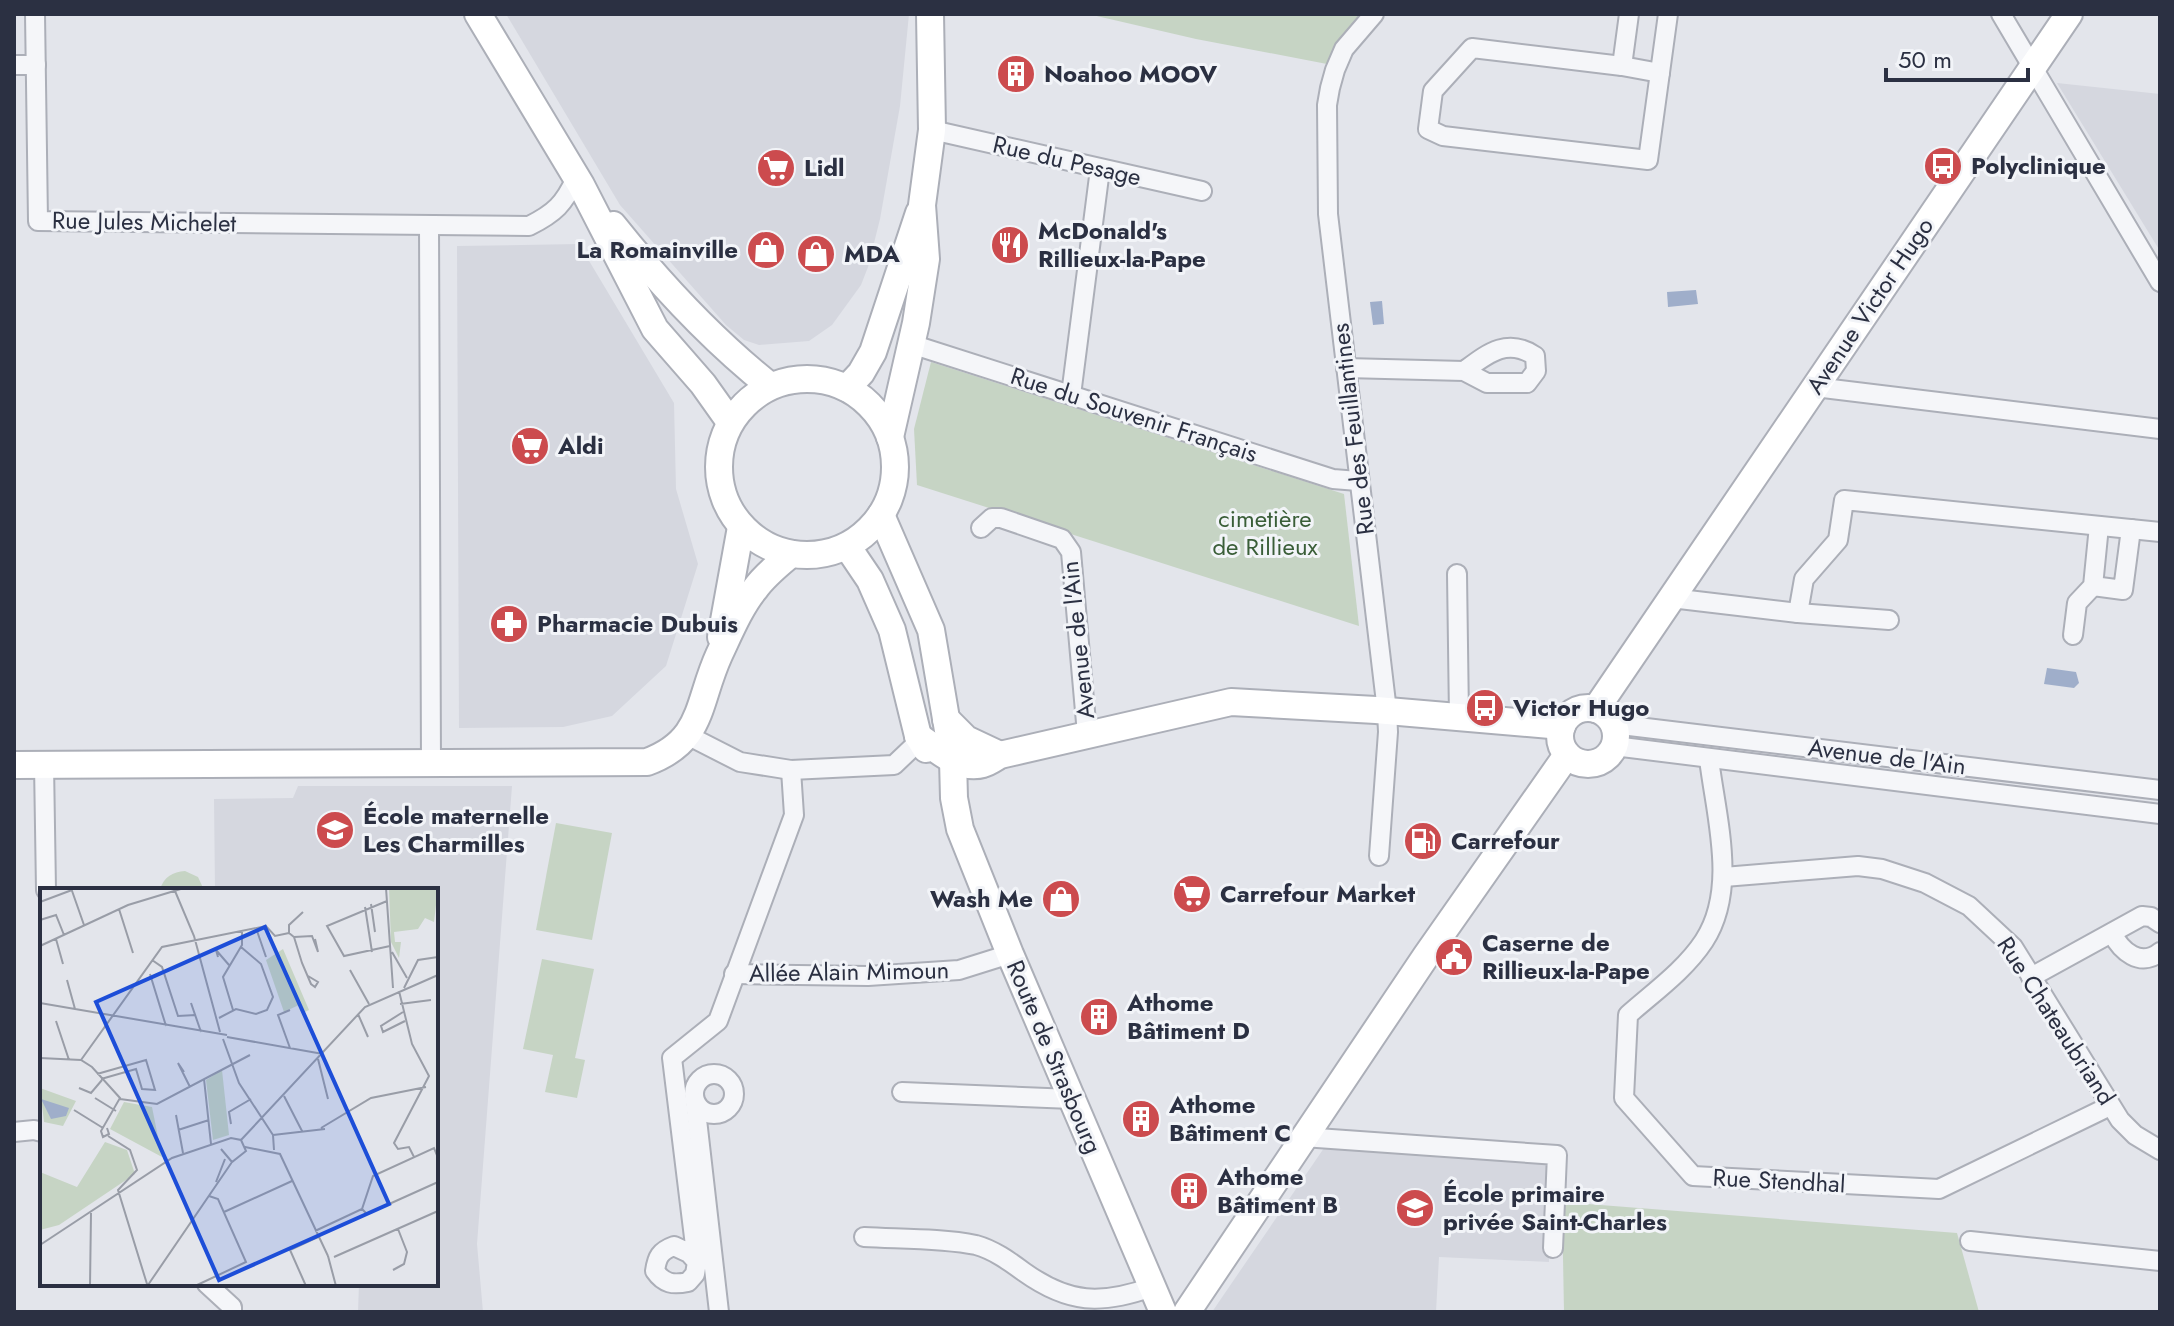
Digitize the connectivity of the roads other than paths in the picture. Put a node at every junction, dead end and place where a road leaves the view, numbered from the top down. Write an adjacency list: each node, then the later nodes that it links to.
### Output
1 (35, 14): 10 (street)
2 (478, 14): 16 (street)
3 (930, 14): 14 (street)
4 (1374, 14): 22 (street, Rue des Feuillantines)
5 (1629, 14): 11 (street)
6 (1668, 14): 13 (street)
7 (2001, 14): 12 (street)
8 (2069, 14): 12 (street, Avenue Victor Hugo)
9 (14, 65): 10 (street)
10 (36, 65): 19 (street, Rue Jules Michelet)
11 (1622, 66): 13 (street); 13 (street)
12 (2032, 68): 20 (street); 25 (street, Avenue Victor Hugo)
13 (1660, 73)
14 (932, 130): 15 (street, Rue du Pesage); 18 (street)
15 (1100, 169): 17 (street, Rue du Pesage); 27 (street)
16 (578, 182): 19 (street, Rue Jules Michelet); 24 (street); 28 (street)
17 (1202, 191)
18 (922, 205): 21 (street); 26 (street)
19 (429, 225): 59 (street)
20 (2160, 282)
21 (911, 344): 27 (street, Rue du Souvenir Français); 30 (street)
22 (1346, 368): 23 (street); 31 (street, Rue des Feuillantines)
23 (1464, 371)
24 (770, 386): 26 (street); 28 (street)
25 (1815, 387): 29 (street); 42 (street, Avenue Victor Hugo)
26 (847, 388): 30 (street)
27 (1071, 395): 31 (street, Rue du Souvenir Français)
28 (730, 422): 34 (street)
29 (2160, 429)
30 (890, 437): 32 (street)
31 (1358, 481): 47 (street, Rue des Feuillantines)
32 (881, 515): 38 (street); 49 (street, Route de Strasbourg)
33 (2099, 526): 36 (street); 41 (street); 43 (street)
34 (741, 527): 39 (street); 46 (street)
35 (981, 528): 52 (street, Avenue de l'Ain)
36 (2131, 529): 37 (street); 41 (street)
37 (2160, 532)
38 (847, 546): 39 (street); 54 (street, Route de Strasbourg)
39 (791, 554): 46 (street)
40 (1457, 574): 48 (street)
41 (2093, 586): 45 (street)
42 (1671, 598): 43 (street); 51 (street, Avenue Victor Hugo)
43 (1798, 613): 44 (street)
44 (1889, 620)
45 (2073, 635)
46 (719, 656): 53 (street)
47 (1387, 711): 48 (street, Avenue de l'Ain); 52 (street, Avenue de l'Ain); 66 (street, Rue des Feuillantines)
48 (1459, 717): 50 (street, Avenue de l'Ain)
49 (946, 719): 55 (street); 58 (street, Route de Strasbourg)
50 (1562, 726): 51 (street); 56 (street)
51 (1608, 726): 56 (street); 57 (street, Avenue de l'Ain); 63 (street, Avenue de l'Ain)
52 (1087, 734): 55 (street, Avenue de l'Ain)
53 (687, 735): 59 (street); 62 (street)
54 (918, 736): 58 (street); 62 (street); 64 (street, Route de Strasbourg)
55 (1000, 755): 58 (street, Avenue de l'Ain)
56 (1567, 755): 81 (street)
57 (1709, 759): 65 (street, Avenue de l'Ain); 67 (street)
58 (953, 760): 64 (street, Route de Strasbourg)
59 (431, 763): 60 (street)
60 (44, 764): 61 (street); 68 (street)
61 (14, 765)
62 (791, 770): 73 (street)
63 (2160, 790)
64 (954, 798): 72 (street, Route de Strasbourg)
65 (2160, 814)
66 (1379, 856)
67 (1724, 877): 74 (street, Rue Chateaubriand); 78 (street, Rue Stendhal)
68 (46, 888)
69 (2160, 923): 70 (street)
70 (2112, 933): 71 (street); 74 (street)
71 (2160, 952)
72 (1010, 954): 73 (street, Allée Alain Mimoun); 76 (street, Route de Strasbourg)
73 (734, 974): 87 (street)
74 (2031, 977): 78 (street, Rue Chateaubriand)
75 (902, 1092): 76 (street)
76 (1072, 1099): 89 (street, Route de Strasbourg)
77 (695, 1102): 91 (street)
78 (2110, 1106): 82 (street, Rue Chateaubriand)
79 (14, 1132): 80 (street)
80 (40, 1132)
81 (1303, 1137): 85 (street); 93 (street)
82 (2160, 1150)
83 (864, 1237): 89 (street)
84 (1970, 1241): 86 (street)
85 (1553, 1248)
86 (2160, 1261)
87 (697, 1262)
88 (209, 1286): 90 (street)
89 (1152, 1287): 92 (street, Route de Strasbourg)
90 (232, 1312)
91 (719, 1312)
92 (1163, 1312)
93 (1187, 1312)

